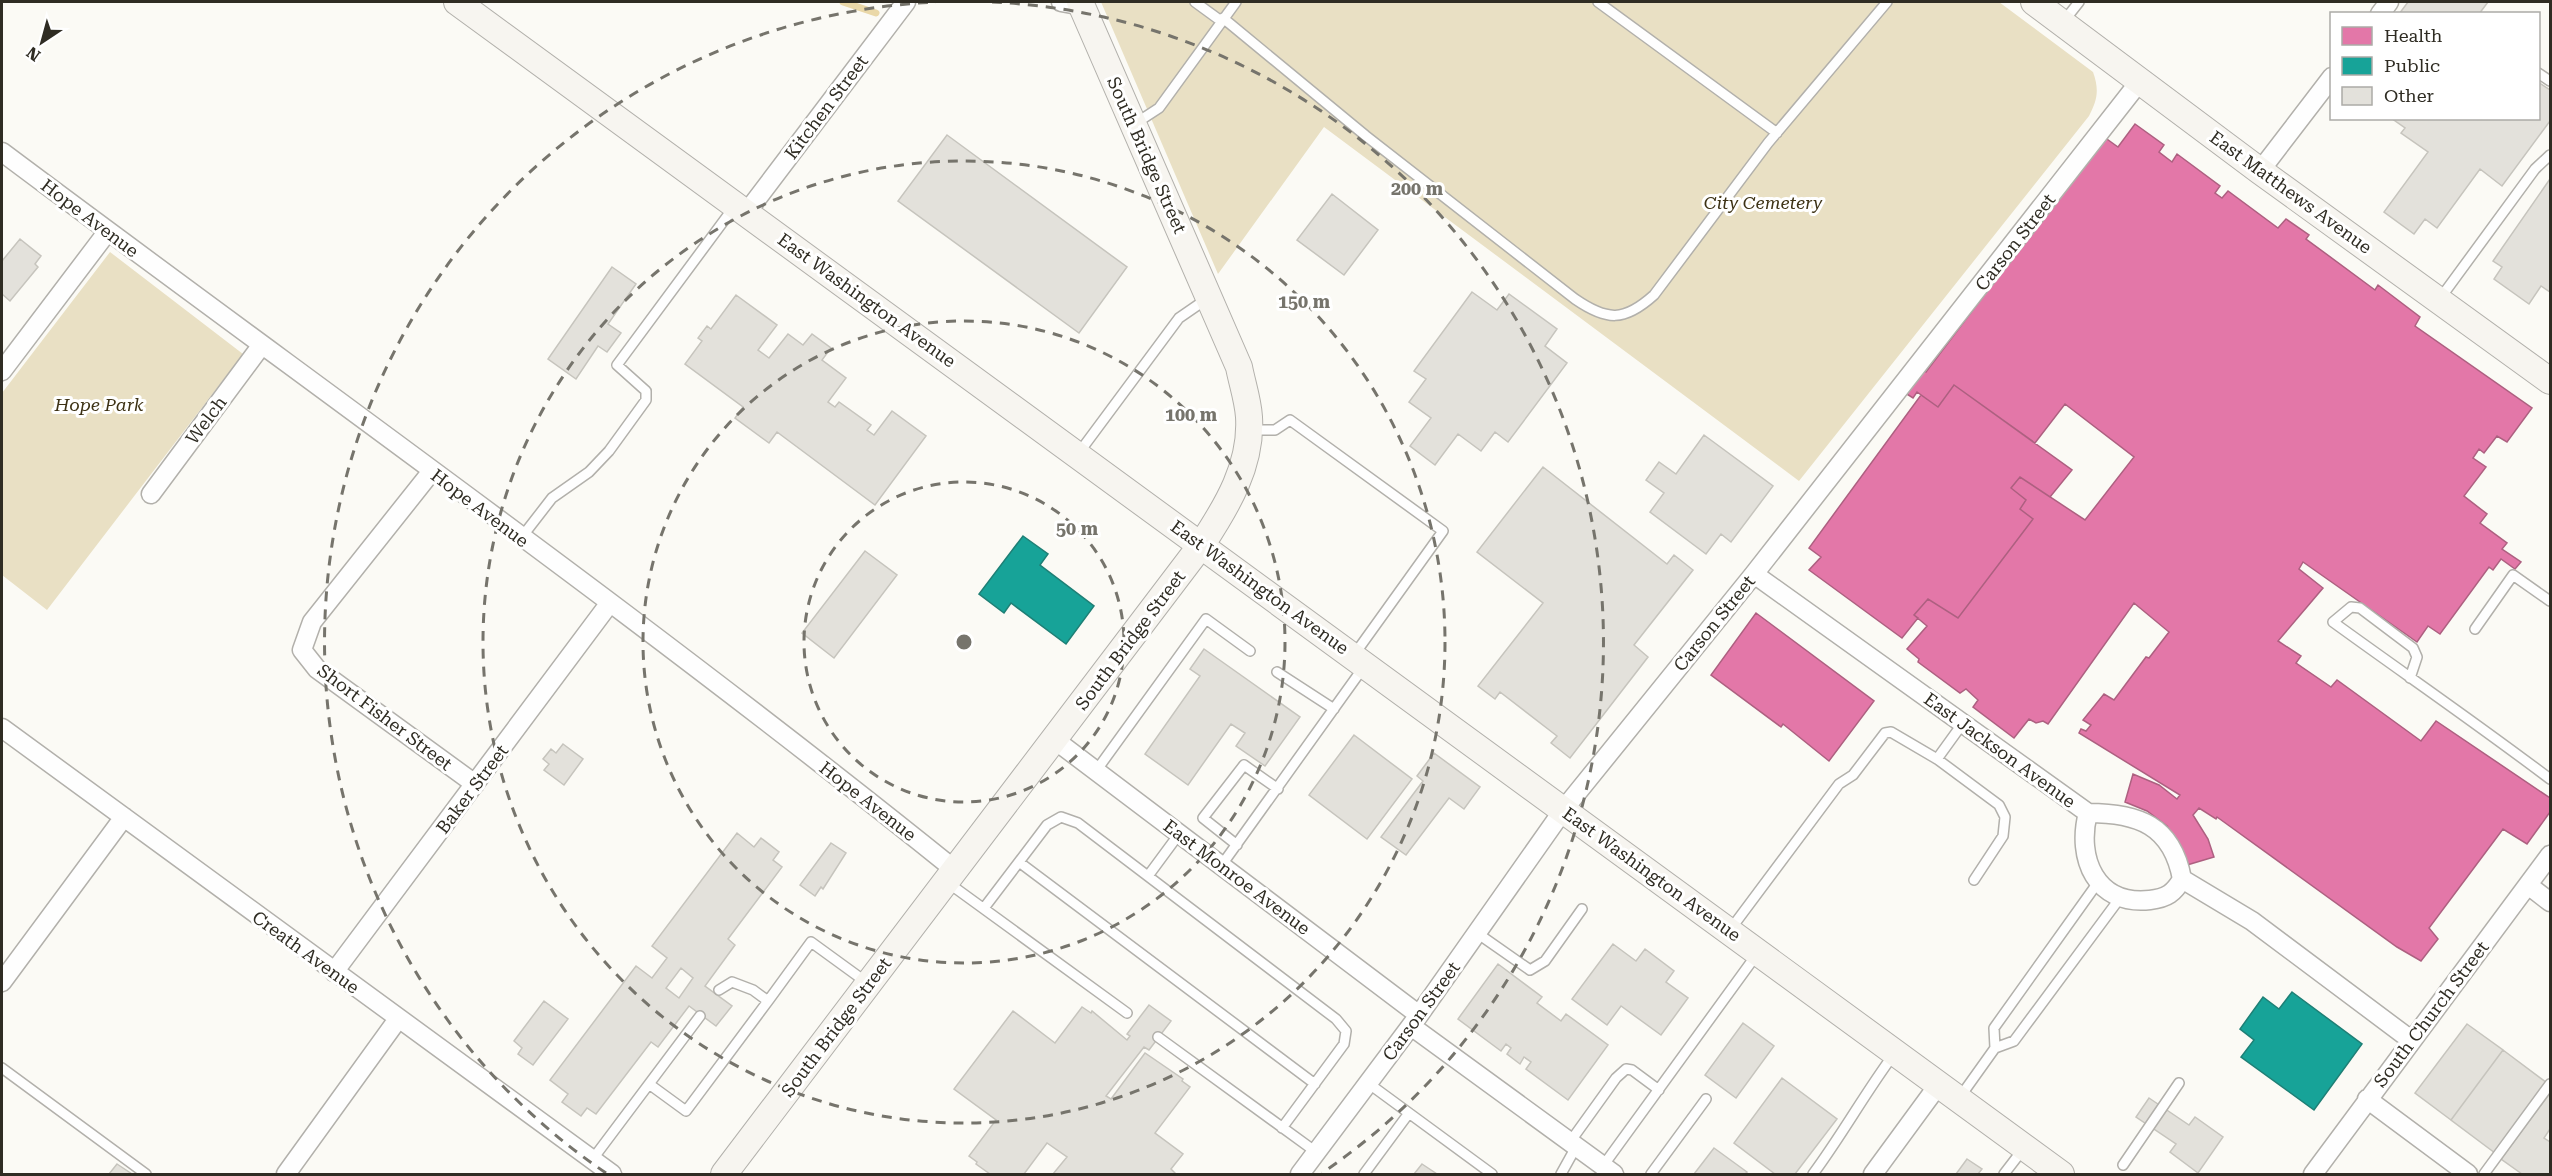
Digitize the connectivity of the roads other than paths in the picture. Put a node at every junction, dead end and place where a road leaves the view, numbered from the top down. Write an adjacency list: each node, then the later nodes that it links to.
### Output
1 (457, 2): 19 (street, East Washington Avenue)
2 (906, 2): 19 (street, Kitchen Street)
3 (1195, 2): 10 (lane)
4 (1236, 2): 10 (lane)
5 (1598, 2): 15 (lane)
6 (1887, 2): 15 (lane)
7 (2034, 2): 11 (street, East Matthews Avenue)
8 (2079, 2): 11 (lane)
9 (1075, 3): 14 (street, South Bridge Street)
10 (1222, 20): 14 (lane); 15 (lane)
11 (2062, 23): 13 (street, East Matthews Avenue)
12 (2330, 78): 18 (street)
13 (2140, 81): 18 (street, East Matthews Avenue); 32 (street, Carson Street)
14 (1134, 124): 21 (street, South Bridge Street)
15 (1777, 133)
16 (2, 152): 20 (street, Hope Avenue)
17 (2550, 155): 22 (lane)
18 (2260, 171): 22 (street, East Matthews Avenue)
19 (741, 208): 27 (street, East Washington Avenue); 30 (lane)
20 (108, 231): 23 (street, Hope Avenue); 24 (street)
21 (1209, 297): 26 (street, South Bridge Street); 27 (lane)
22 (2439, 300): 25 (street, East Matthews Avenue)
23 (261, 346): 28 (street, Hope Avenue); 29 (street, Welch)
24 (2, 372)
25 (2550, 381)
26 (1249, 430): 31 (street, South Bridge Street); 37 (lane)
27 (1078, 454): 31 (street, East Washington Avenue)
28 (432, 471): 30 (street, Hope Avenue); 47 (street, Short Fisher Street)
29 (151, 494)
30 (521, 538): 34 (street, Hope Avenue)
31 (1202, 544): 37 (street, East Washington Avenue); 43 (street, South Bridge Street)
32 (1754, 574): 41 (street, East Jackson Avenue); 49 (street, Carson Street)
33 (2550, 601): 35 (lane)
34 (609, 604): 47 (street, Baker Street); 57 (street, Hope Avenue)
35 (2475, 629)
36 (1250, 651): 45 (lane)
37 (1360, 659): 40 (lane); 49 (street, East Washington Avenue)
38 (1277, 672): 40 (lane)
39 (2410, 678): 39 (lane); 46 (lane)
40 (1334, 710): 48 (lane)
41 (1963, 723): 44 (lane); 50 (street, East Jackson Avenue)
42 (2, 728): 51 (street, Creath Avenue)
43 (1054, 740): 45 (street, East Monroe Avenue); 57 (street, South Bridge Street)
44 (1937, 759): 60 (lane); 67 (lane)
45 (1096, 771): 52 (street, East Monroe Avenue)
46 (2550, 779)
47 (475, 784): 70 (street, Baker Street)
48 (1278, 789): 53 (lane); 53 (lane)
49 (1564, 809): 67 (street, East Washington Avenue); 68 (street, Carson Street)
50 (2088, 813): 59 (street, East Jackson Avenue); 61 (street)
51 (124, 817): 70 (street, Creath Avenue); 71 (street)
52 (1179, 834): 56 (street, East Monroe Avenue); 58 (lane)
53 (1237, 845): 56 (lane)
54 (2550, 855): 62 (street, South Church Street)
55 (1019, 862): 58 (lane); 65 (lane); 87 (lane)
56 (1221, 866): 78 (street, East Monroe Avenue)
57 (950, 875): 65 (lane); 72 (street, South Bridge Street)
58 (1148, 876): 87 (lane)
59 (2182, 879): 63 (street); 80 (street)
60 (1974, 880)
61 (2098, 881): 63 (street); 81 (lane)
62 (2528, 885): 64 (street); 80 (street, South Church Street)
63 (2120, 898): 81 (lane)
64 (2550, 902)
65 (984, 908): 75 (lane)
66 (1582, 909): 68 (lane)
67 (1730, 930): 69 (street, East Washington Avenue)
68 (1477, 933): 78 (street, Carson Street)
69 (1759, 952): 82 (street, East Washington Avenue); 89 (lane)
70 (334, 972): 77 (street, Creath Avenue)
71 (2, 982)
72 (869, 983): 74 (lane); 104 (street, South Bridge Street)
73 (719, 990): 74 (lane)
74 (768, 1001): 86 (lane)
75 (1127, 1013)
76 (700, 1016): 86 (lane)
77 (398, 1019): 98 (street, Creath Avenue); 102 (street)
78 (1415, 1020): 84 (street, Carson Street); 95 (street, East Monroe Avenue)
79 (1158, 1036): 94 (lane)
80 (2411, 1040): 91 (street, South Church Street)
81 (1995, 1048): 90 (lane)
82 (1895, 1052): 90 (street, East Washington Avenue); 110 (lane)
83 (2, 1068): 101 (lane)
84 (1368, 1083): 93 (lane); 97 (street, Carson Street)
85 (2179, 1083): 99 (lane)
86 (649, 1084): 98 (lane)
87 (1315, 1084): 94 (lane)
88 (2550, 1084): 116 (lane)
89 (1659, 1090): 95 (lane); 100 (lane)
90 (1948, 1092): 96 (street, East Washington Avenue); 111 (street)
91 (2367, 1099): 114 (street, South Church Street); 115 (street)
92 (1706, 1100): 109 (lane)
93 (1409, 1113): 106 (lane); 107 (lane)
94 (1282, 1128): 97 (lane)
95 (1573, 1144): 100 (street, East Monroe Avenue); 108 (lane)
96 (2025, 1147): 112 (lane); 113 (street, East Washington Avenue)
97 (1316, 1152): 105 (street, Carson Street)
98 (592, 1160): 103 (street, Creath Avenue)
99 (2123, 1165)
100 (1609, 1170)
101 (146, 1174)
102 (286, 1174)
103 (612, 1174)
104 (724, 1174)
105 (1300, 1174)
106 (1364, 1174)
107 (1492, 1174)
108 (1561, 1174)
109 (1651, 1174)
110 (1814, 1174)
111 (1873, 1174)
112 (2004, 1174)
113 (2061, 1174)
114 (2313, 1174)
115 (2469, 1174)
116 (2484, 1174)

